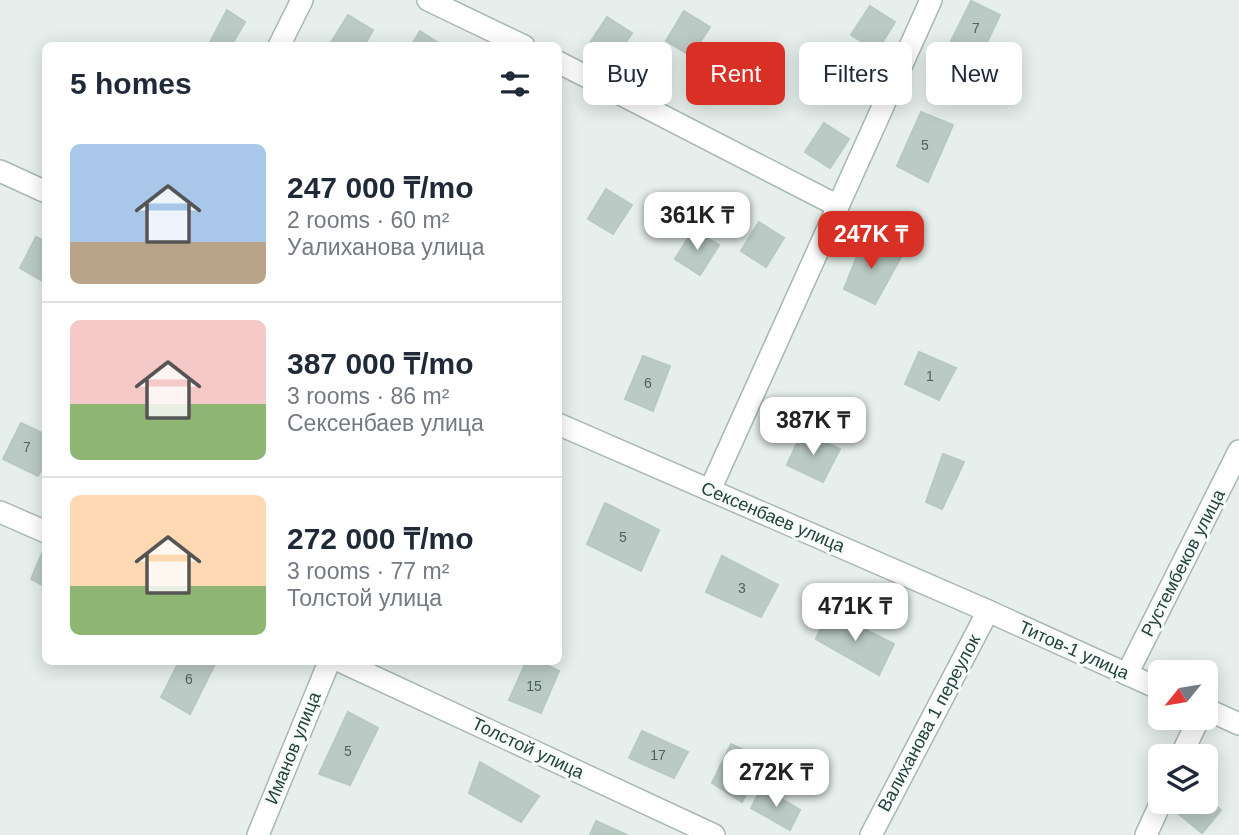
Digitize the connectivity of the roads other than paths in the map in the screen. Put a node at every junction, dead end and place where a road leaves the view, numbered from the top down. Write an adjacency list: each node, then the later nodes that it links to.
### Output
1 (302, 0): 4 (street)
2 (428, 0): 5 (street)
3 (932, 0): 9 (street)
4 (281, 42)
5 (516, 42)
6 (562, 64): 9 (street)
7 (0, 171): 8 (street)
8 (42, 190)
9 (838, 206): 12 (street)
10 (562, 426): 12 (street, Сексенбаев улица)
11 (1239, 451): 18 (street, Рустембеков улица)
12 (710, 490): 15 (street, Сексенбаев улица)
13 (0, 512): 14 (street)
14 (42, 530)
15 (988, 611): 18 (street, Титов-1 улица); 25 (street, Валиханова 1 переулок)
16 (328, 665): 23 (street, Иманов улица)
17 (348, 665): 24 (street, Толстой улица)
18 (1127, 674): 19 (street, Титов-1 улица)
19 (1148, 684)
20 (1218, 714): 21 (street)
21 (1239, 724)
22 (1156, 814): 26 (street)
23 (258, 835)
24 (714, 835)
25 (871, 835)
26 (1146, 835)

